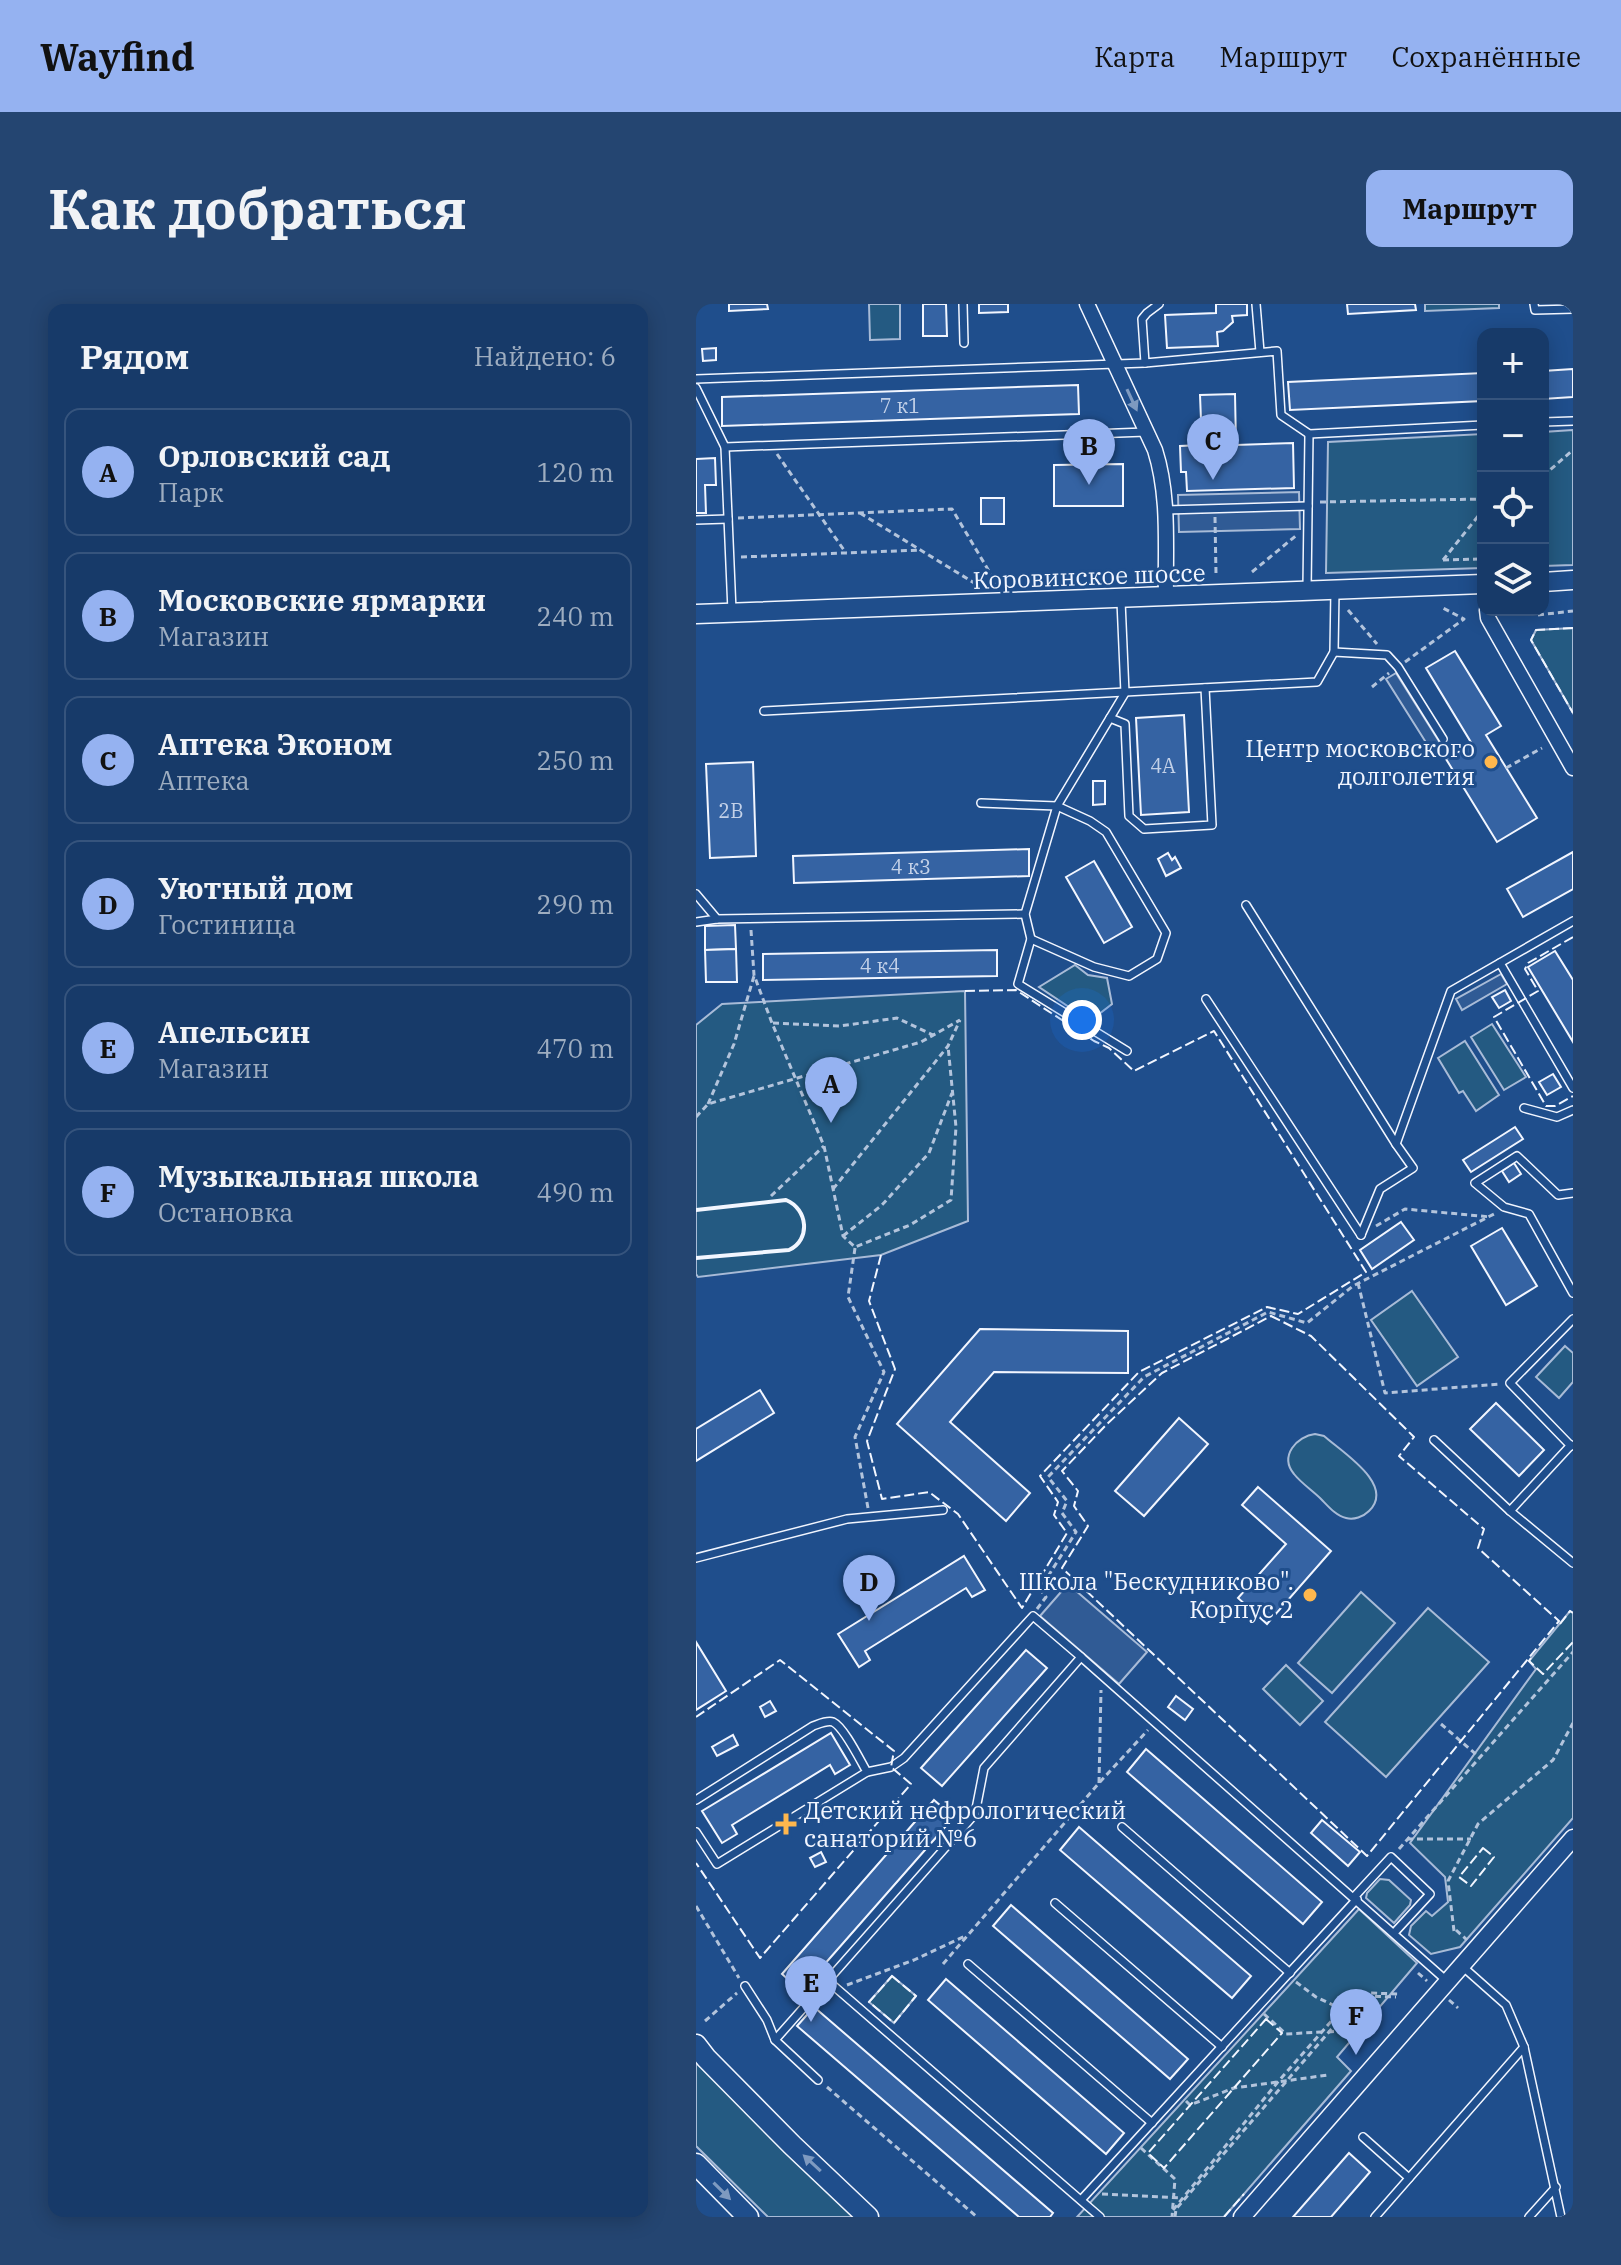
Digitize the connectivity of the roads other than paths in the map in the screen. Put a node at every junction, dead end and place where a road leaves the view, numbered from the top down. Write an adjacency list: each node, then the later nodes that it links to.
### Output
1 (963, 304): 7 (lane)
2 (1087, 304): 10 (street)
3 (1159, 304): 9 (lane)
4 (1256, 304): 8 (lane)
5 (1534, 304): 6 (lane)
6 (1573, 309)
7 (964, 343)
8 (1260, 352): 9 (lane); 17 (lane)
9 (1145, 363): 10 (lane)
10 (1115, 364): 11 (lane); 16 (street, one-way to 16)
11 (696, 379)
12 (696, 388): 18 (lane)
13 (1573, 421): 14 (lane)
14 (1549, 422)
15 (1477, 425): 17 (lane)
16 (1147, 432): 18 (lane); 20 (street)
17 (1309, 434): 19 (lane)
18 (725, 447): 21 (lane)
19 (1308, 504): 20 (lane); 27 (lane)
20 (1165, 510): 28 (street)
21 (728, 519): 22 (lane); 30 (lane)
22 (696, 520)
23 (1573, 580): 24 (main road)
24 (1549, 582)
25 (1477, 584): 26 (main road, Коровинское шоссе)
26 (1335, 590): 27 (main road, Коровинское шоссе); 33 (lane)
27 (1307, 591): 28 (main road, Коровинское шоссе)
28 (1166, 597): 29 (main road, Коровинское шоссе)
29 (1121, 599): 30 (main road, Коровинское шоссе); 35 (lane)
30 (732, 613): 31 (main road, Коровинское шоссе)
31 (696, 614)
32 (1488, 616): 39 (street)
33 (1334, 652): 34 (lane); 38 (lane)
34 (1205, 688): 35 (lane); 37 (lane)
35 (1125, 693): 36 (lane); 37 (lane)
36 (764, 711)
37 (1110, 718): 41 (lane)
38 (1443, 739)
39 (1573, 768)
40 (981, 803): 41 (lane)
41 (1057, 806): 44 (lane); 48 (lane)
42 (696, 894): 45 (lane)
43 (1246, 905): 55 (lane)
44 (1025, 914): 45 (lane); 48 (lane)
45 (717, 919): 47 (lane)
46 (1573, 921): 49 (lane)
47 (696, 922)
48 (1031, 939): 51 (lane)
49 (1500, 963): 52 (lane); 55 (lane)
50 (1206, 999): 55 (lane)
51 (1127, 1051)
52 (1573, 1088)
53 (1524, 1108): 54 (lane)
54 (1573, 1110)
55 (1396, 1144)
56 (1573, 1193): 57 (lane)
57 (1573, 1293)
58 (1573, 1319): 60 (lane)
59 (1434, 1440): 62 (lane)
60 (1572, 1444): 62 (lane)
61 (943, 1510): 63 (lane)
62 (1510, 1511): 64 (lane)
63 (696, 1558)
64 (1573, 1563)
65 (1081, 1657): 66 (lane); 71 (lane); 77 (lane)
66 (867, 1772): 67 (lane); 69 (lane)
67 (696, 1800)
68 (1122, 1827): 76 (lane)
69 (696, 1832)
70 (1573, 1838): 75 (street)
71 (1355, 1898): 73 (lane); 73 (lane); 76 (lane)
72 (1055, 1903): 82 (lane)
73 (1394, 1933): 78 (lane)
74 (968, 1964): 85 (lane)
75 (1462, 1966): 78 (street); 83 (lane)
76 (1289, 1974): 82 (lane)
77 (828, 1981): 80 (lane); 90 (lane)
78 (1448, 1982): 94 (street)
79 (745, 1986): 80 (lane)
80 (775, 2040): 84 (lane)
81 (696, 2045): 92 (main road, one-way to 81)
82 (1222, 2047): 85 (lane)
83 (1524, 2047): 88 (lane); 89 (lane)
84 (818, 2080)
85 (1152, 2123): 90 (lane)
86 (1363, 2137): 88 (lane)
87 (696, 2164): 91 (main road, one-way to 91)
88 (1409, 2178): 95 (lane)
89 (1556, 2187): 96 (lane); 97 (lane)
90 (1084, 2197): 93 (lane)
91 (748, 2217)
92 (868, 2217)
93 (1100, 2217)
94 (1242, 2217)
95 (1375, 2217)
96 (1529, 2217)
97 (1561, 2217)

